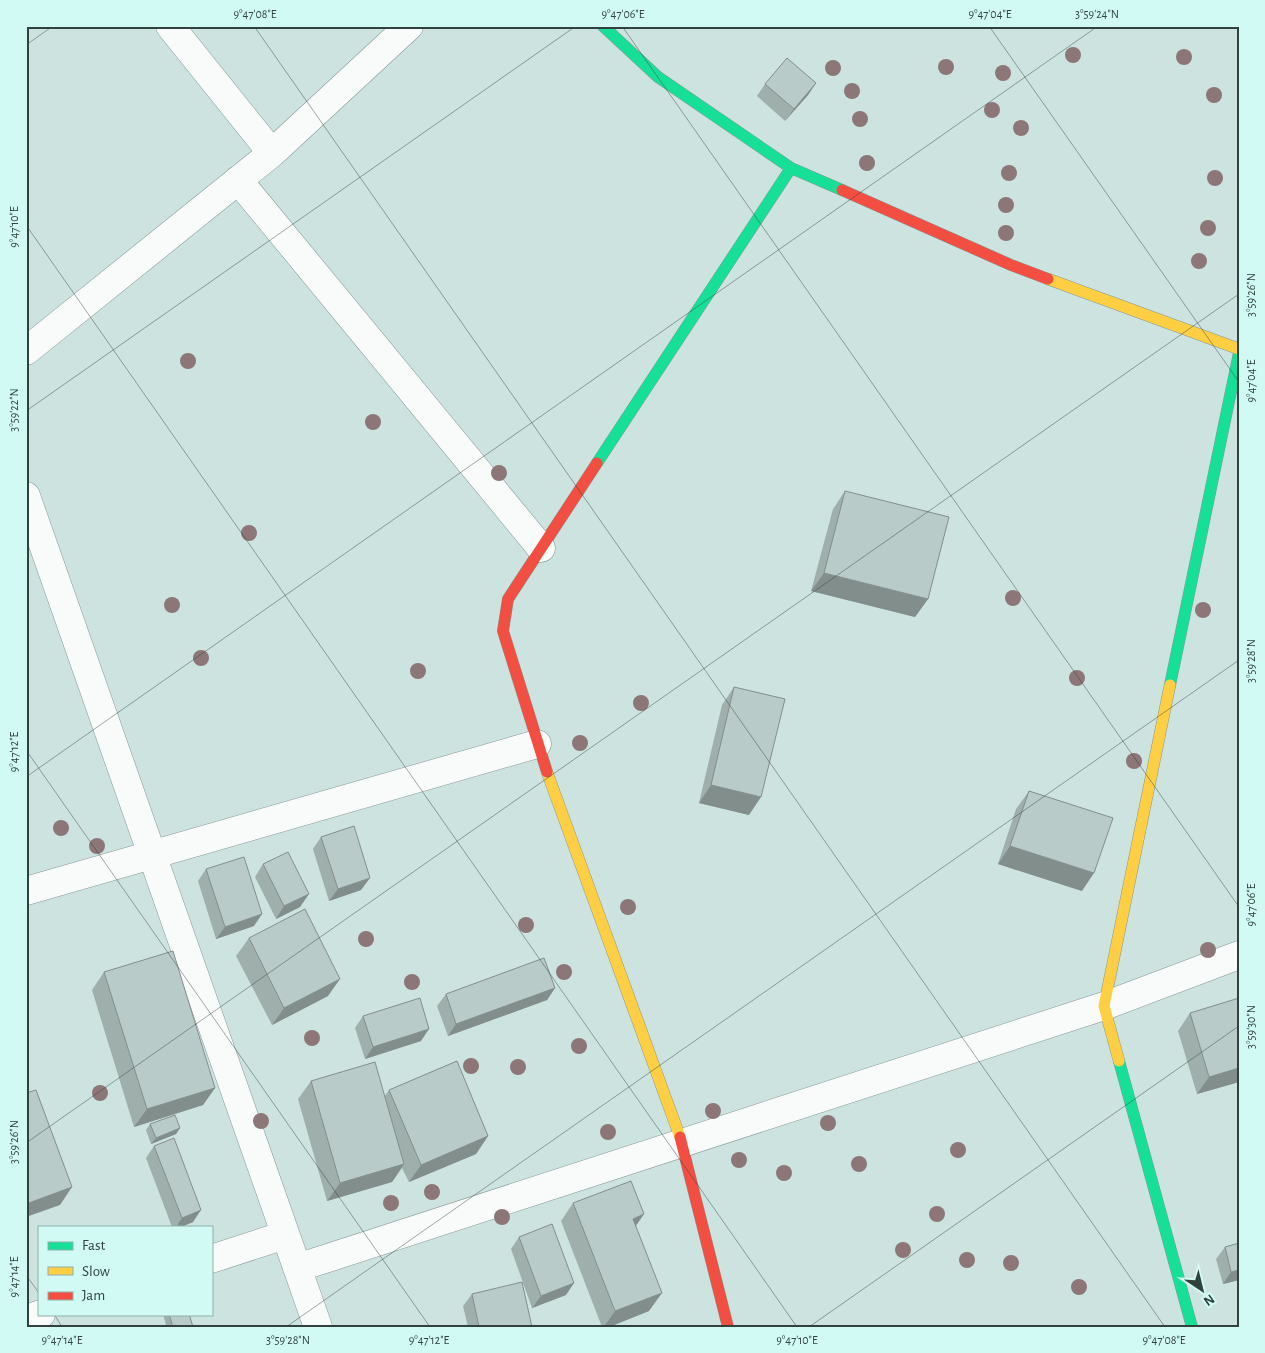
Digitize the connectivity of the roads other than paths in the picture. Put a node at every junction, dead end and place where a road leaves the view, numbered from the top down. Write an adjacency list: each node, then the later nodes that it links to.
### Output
1 (170, 26): 4 (street)
2 (410, 26): 4 (street)
3 (603, 26): 5 (street)
4 (272, 153): 6 (street)
5 (791, 168): 7 (street); 11 (street)
6 (238, 180): 8 (street); 11 (street)
7 (1239, 349)
8 (26, 351)
9 (1239, 353): 16 (street)
10 (26, 496): 13 (street)
11 (541, 548): 12 (street)
12 (538, 744): 13 (street); 17 (street)
13 (150, 855): 14 (street); 18 (street)
14 (26, 891)
15 (1239, 955): 16 (street)
16 (1104, 1006): 17 (street); 25 (street)
17 (682, 1143): 20 (street); 24 (street)
18 (285, 1235): 19 (street); 20 (street)
19 (212, 1259)
20 (297, 1268): 23 (street)
21 (38, 1315): 22 (street)
22 (26, 1319)
23 (318, 1327)
24 (728, 1327)
25 (1192, 1327)

